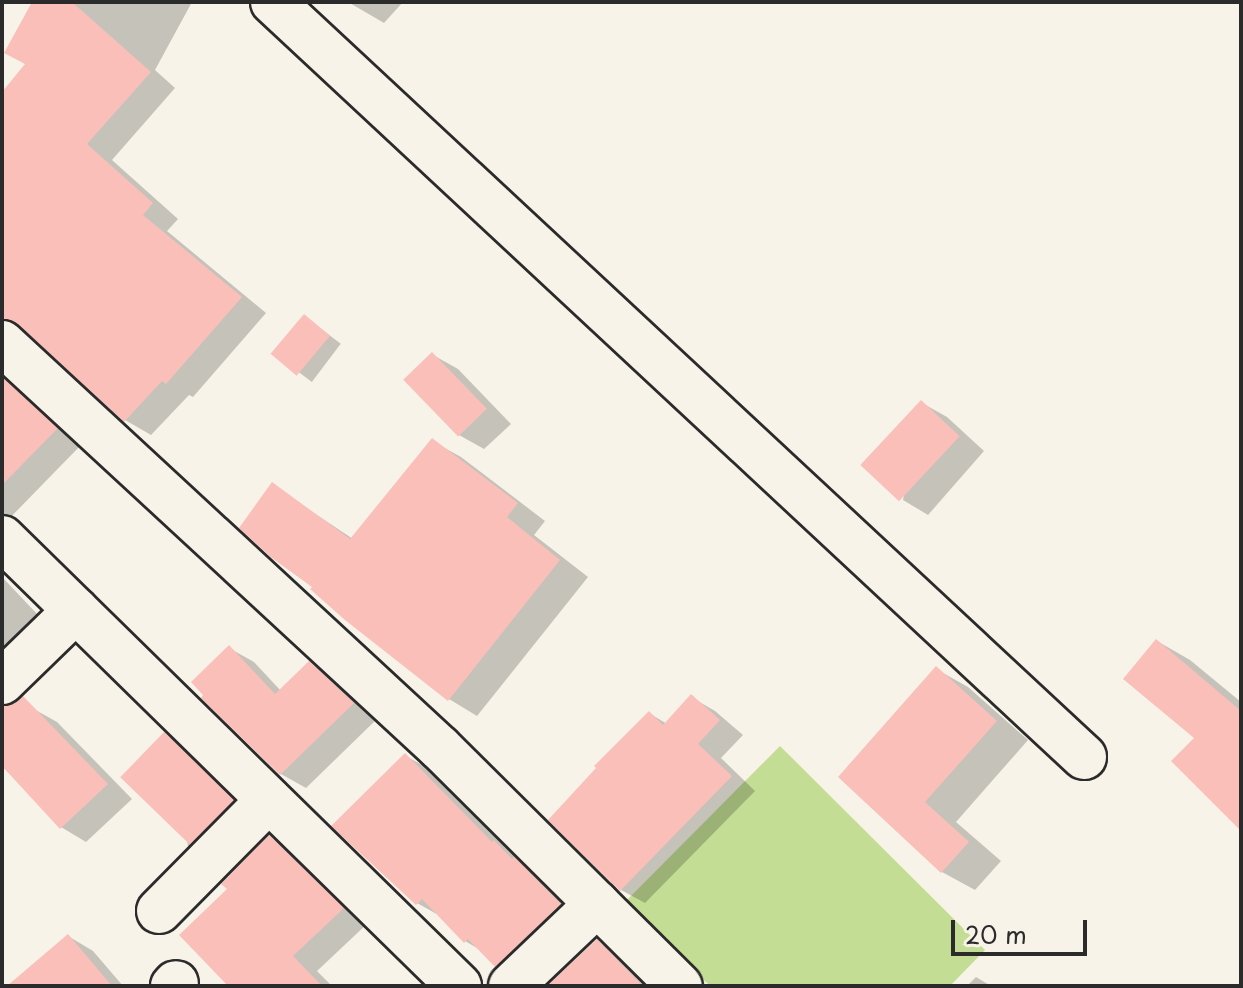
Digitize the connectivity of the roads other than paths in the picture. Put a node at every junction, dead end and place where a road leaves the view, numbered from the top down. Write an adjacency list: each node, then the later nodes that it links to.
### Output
1 (273, 2): 6 (street)
2 (2, 343): 8 (street)
3 (2, 538): 4 (street)
4 (76, 610): 5 (street); 7 (street)
5 (2, 682)
6 (1084, 757)
7 (269, 800): 9 (street); 10 (street)
8 (597, 904): 11 (street); 12 (street)
9 (159, 911)
10 (438, 979)
11 (511, 986)
12 (680, 986)

